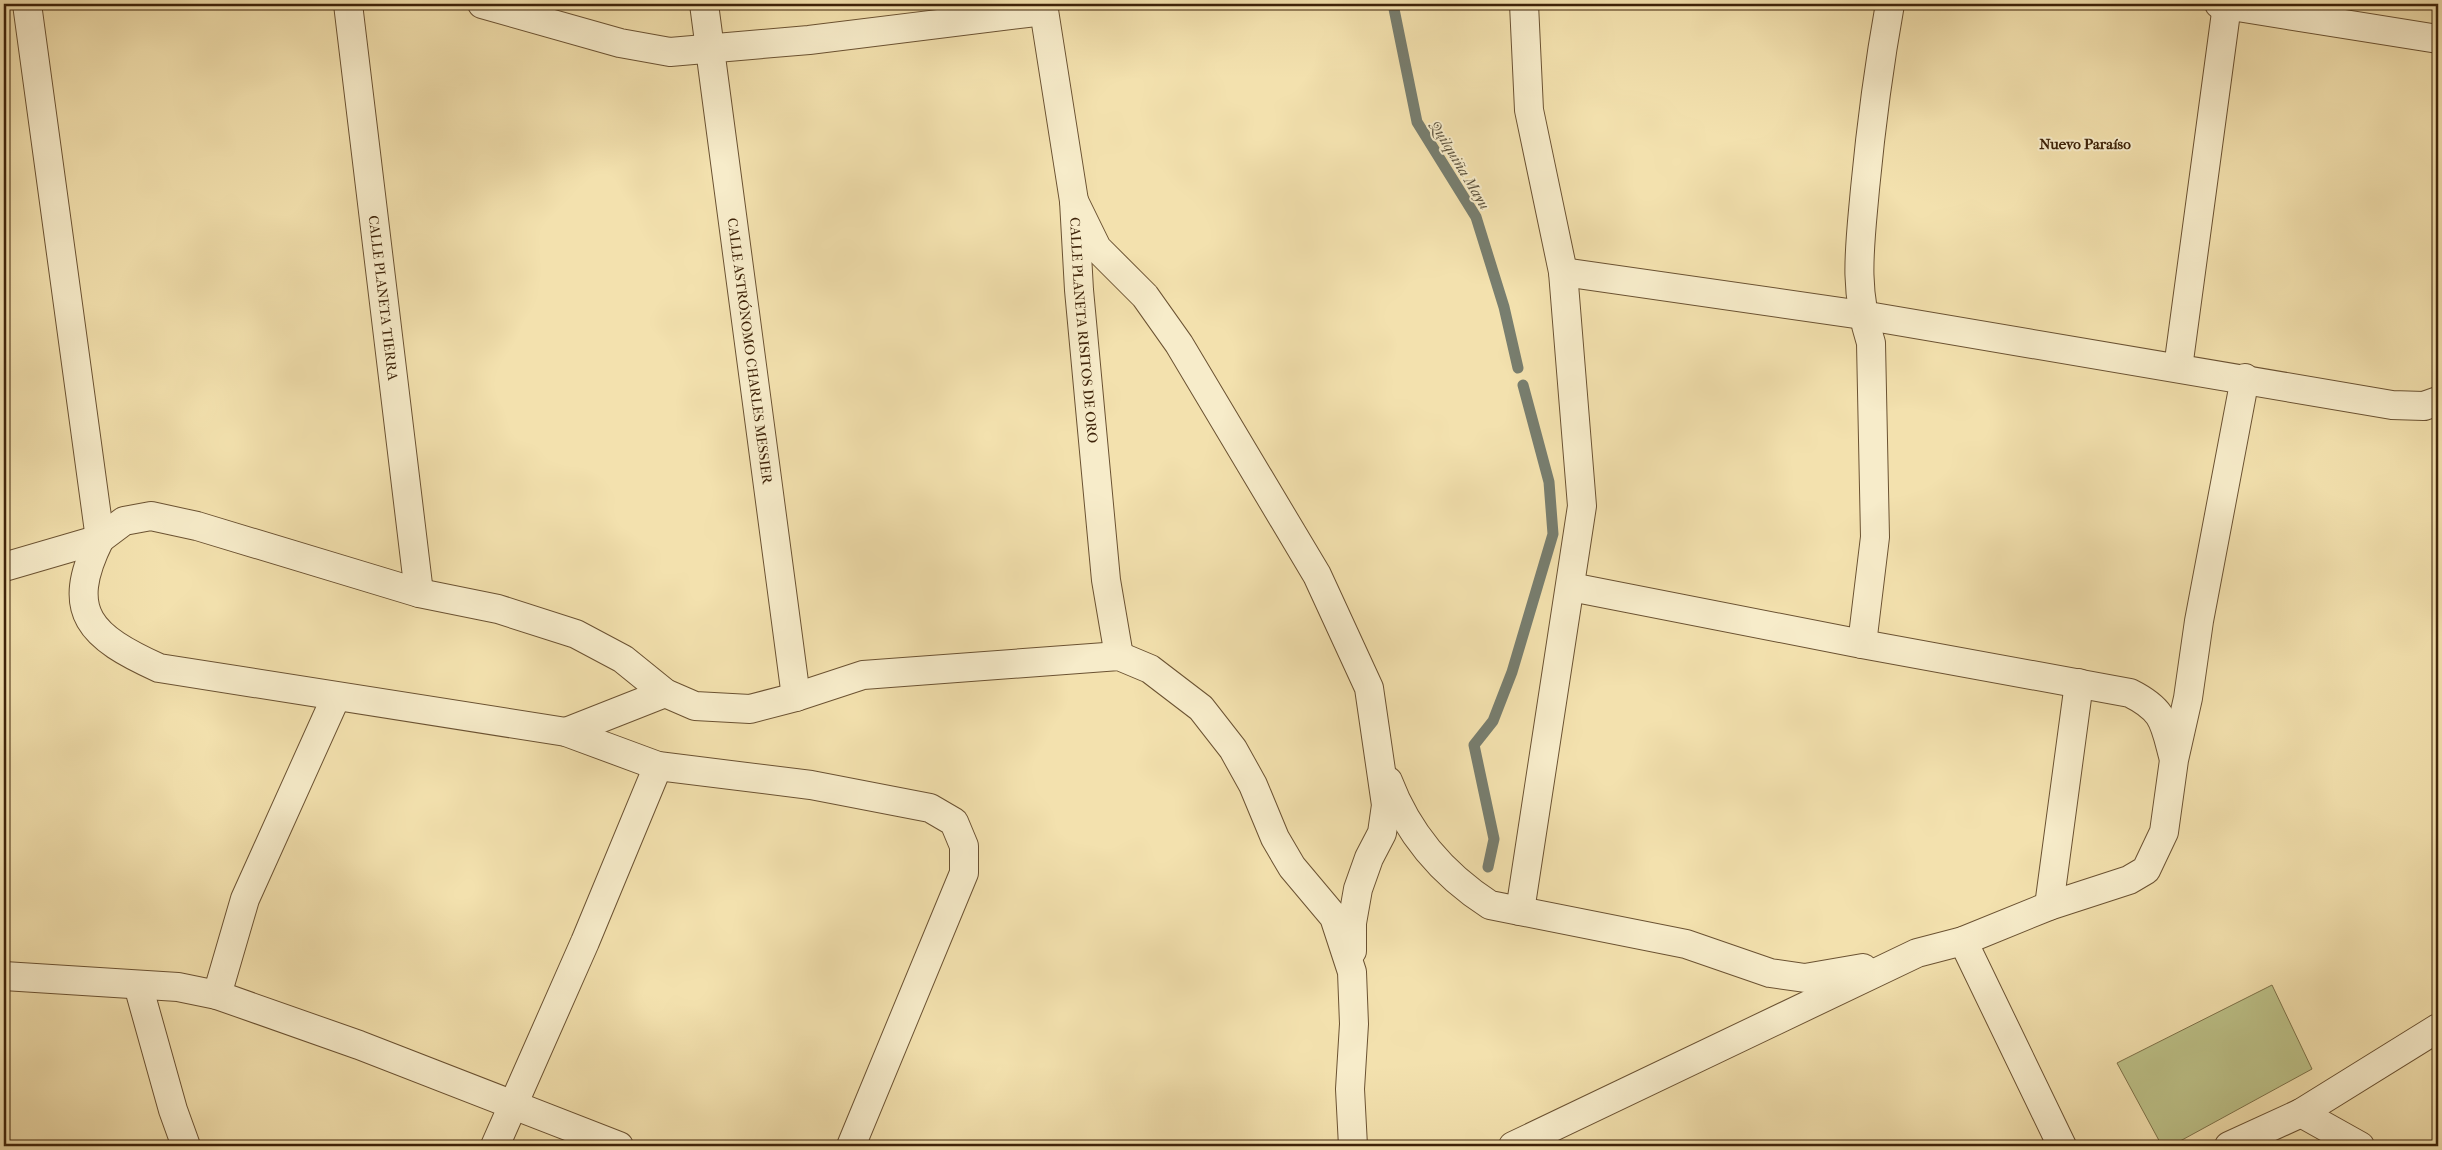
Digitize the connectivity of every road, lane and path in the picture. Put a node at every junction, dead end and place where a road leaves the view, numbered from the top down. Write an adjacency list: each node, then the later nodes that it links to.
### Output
1 (27, 4): 17 (street)
2 (348, 4): 20 (street, CALLE PLANETA TIERRA)
3 (482, 4): 10 (street)
4 (704, 4): 10 (street, CALLE ASTRÓNOMO CHARLES MESSIER)
5 (1524, 4): 12 (street)
6 (1890, 4): 13 (street)
7 (2223, 4): 9 (street); 14 (street)
8 (1043, 7): 10 (street); 11 (street, CALLE PLANETA RISITOS DE ORO)
9 (2438, 39)
10 (711, 49): 26 (street, CALLE ASTRÓNOMO CHARLES MESSIER)
11 (1074, 201): 22 (street, CALLE PLANETA RISITOS DE ORO); 29 (street)
12 (1563, 272): 13 (street); 19 (street)
13 (1862, 315): 14 (street); 21 (street)
14 (2178, 368): 15 (street)
15 (2245, 378): 16 (street); 28 (street)
16 (2438, 401)
17 (100, 539): 18 (street); 20 (street); 25 (street)
18 (4, 568)
19 (1571, 587): 21 (street); 32 (street)
20 (419, 593): 24 (street)
21 (1862, 644): 23 (street)
22 (1119, 656): 26 (street); 35 (street)
23 (2079, 683): 28 (street); 31 (street)
24 (665, 693): 26 (street); 27 (street)
25 (336, 697): 27 (street); 38 (street)
26 (796, 697)
27 (566, 732): 30 (street)
28 (2174, 760): 31 (street)
29 (1381, 763): 32 (street); 35 (street)
30 (658, 766): 40 (street); 45 (street)
31 (2049, 906): 33 (street)
32 (1520, 911): 34 (street)
33 (1963, 941): 34 (street); 48 (street)
34 (1917, 953): 47 (street)
35 (1352, 972): 46 (street)
36 (4, 976): 37 (street)
37 (138, 985): 38 (street); 42 (street)
38 (217, 995): 40 (street)
39 (2438, 1028): 41 (street)
40 (513, 1106): 43 (street); 44 (street)
41 (2301, 1113): 49 (street); 50 (street)
42 (186, 1146)
43 (495, 1146)
44 (619, 1146)
45 (851, 1146)
46 (1353, 1146)
47 (1513, 1146)
48 (2062, 1146)
49 (2228, 1146)
50 (2360, 1146)

